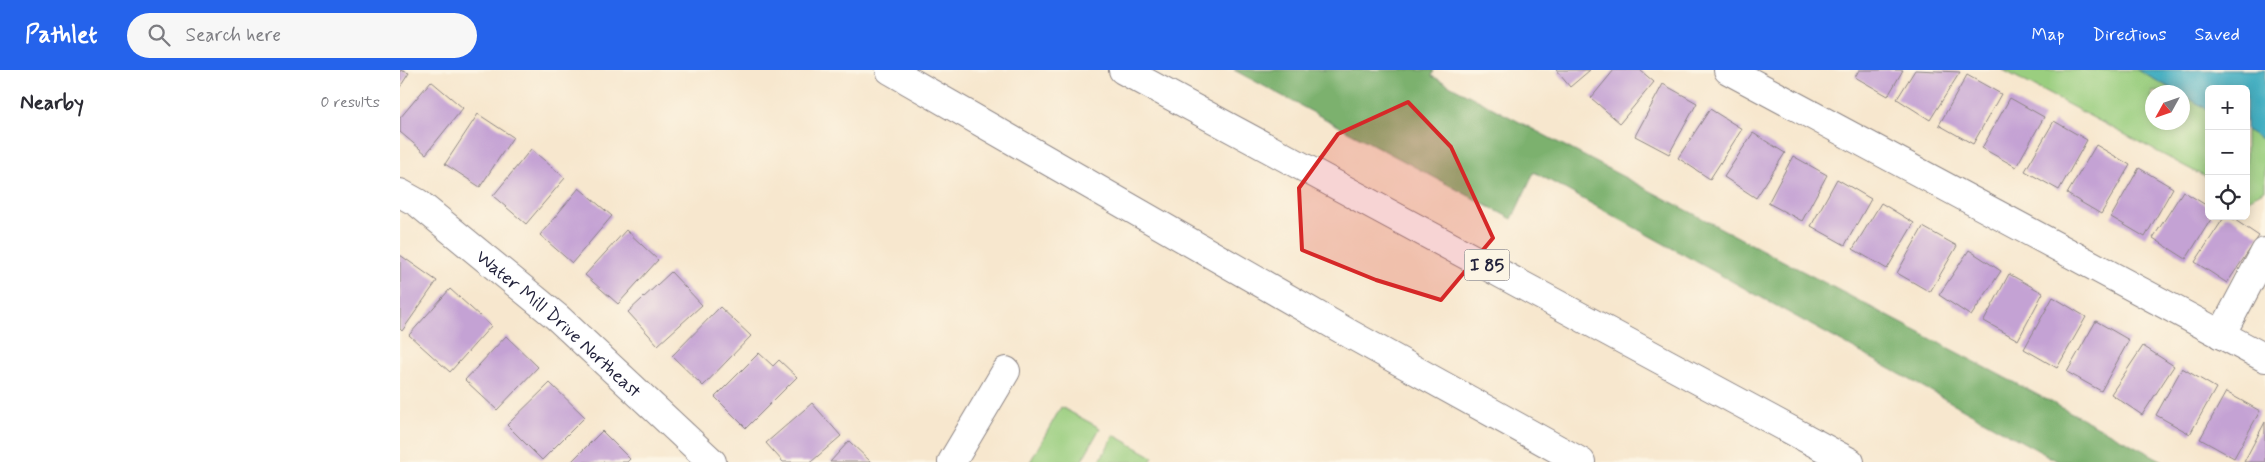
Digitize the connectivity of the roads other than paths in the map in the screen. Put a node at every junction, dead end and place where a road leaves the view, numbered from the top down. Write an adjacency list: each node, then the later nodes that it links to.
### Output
1 (890, 70): 11 (main road)
2 (1122, 70): 12 (main road, I 85)
3 (1728, 70): 6 (main road)
4 (400, 193): 9 (main road, Water Mill Drive Northeast)
5 (2265, 252): 6 (main road)
6 (2221, 335): 7 (main road)
7 (2265, 358)
8 (1006, 371): 10 (main road)
9 (712, 462)
10 (952, 462)
11 (1581, 462)
12 (1850, 462)

